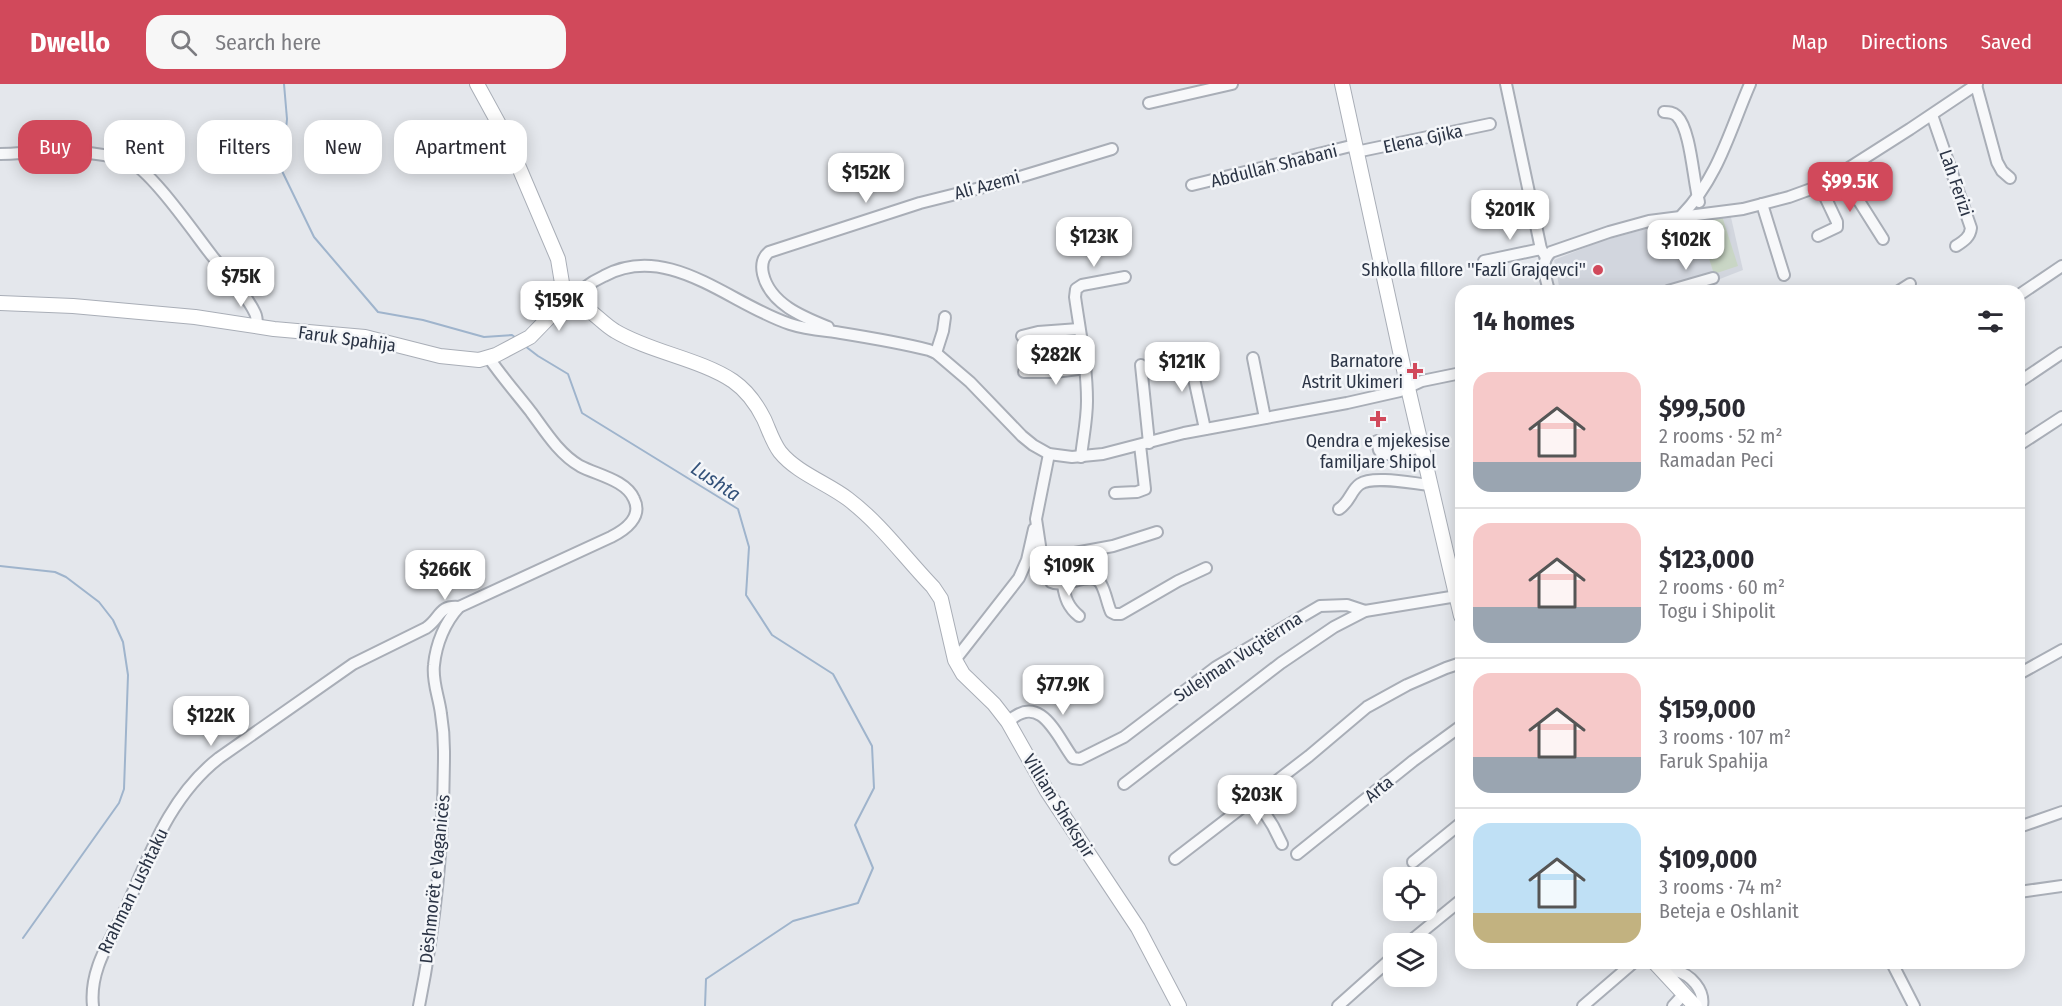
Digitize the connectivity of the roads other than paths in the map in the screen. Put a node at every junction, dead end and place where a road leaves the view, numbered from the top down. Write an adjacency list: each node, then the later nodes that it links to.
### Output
1 (477, 84): 34 (street)
2 (1232, 84): 7 (street)
3 (1342, 84): 12 (street)
4 (1506, 84): 25 (street)
5 (1750, 84): 18 (street)
6 (1976, 84): 9 (street); 15 (street)
7 (1149, 103)
8 (1664, 112): 18 (street)
9 (1932, 115): 14 (street); 24 (street, Lah Ferizi)
10 (1490, 124): 12 (street, Elena Gjika)
11 (1112, 149): 39 (street, Ali Azemi)
12 (1356, 149): 16 (street, Abdullah Shabani); 51 (street)
13 (0, 154): 37 (street)
14 (1844, 171): 17 (street); 23 (street)
15 (2010, 178)
16 (1192, 185)
17 (1820, 186): 19 (street); 22 (street)
18 (1698, 197): 20 (street); 21 (street)
19 (1762, 204): 20 (street); 28 (street)
20 (1703, 214): 21 (street)
21 (1682, 216): 25 (street)
22 (1818, 236)
23 (1883, 239)
24 (1956, 246)
25 (1544, 253): 26 (street); 31 (street)
26 (1484, 261)
27 (2062, 266): 33 (street)
28 (1784, 275)
29 (1125, 277): 38 (street)
30 (1713, 278): 32 (street)
31 (1548, 285)
32 (1689, 285)
33 (2025, 291)
34 (569, 301): 39 (street); 44 (street); 75 (street, Villiam Shekspir)
35 (0, 303): 37 (street, Faruk Spahija)
36 (945, 317): 42 (street)
37 (257, 326): 44 (street, Faruk Spahija)
38 (1079, 329): 40 (street); 47 (street)
39 (831, 331): 42 (street)
40 (1022, 336)
41 (1188, 351): 54 (street)
42 (936, 353): 59 (street)
43 (2062, 353): 50 (street)
44 (488, 357): 71 (street)
45 (1253, 358): 53 (street)
46 (1142, 365): 57 (street)
47 (1086, 368): 48 (street); 60 (street)
48 (1024, 372)
49 (1455, 374): 51 (street)
50 (2025, 378)
51 (1408, 388): 53 (street); 58 (street)
52 (2062, 417): 56 (street)
53 (1265, 418): 54 (street)
54 (1204, 429): 57 (street)
55 (1377, 441): 58 (street)
56 (2025, 441)
57 (1145, 444): 60 (street); 62 (street)
58 (1422, 447): 61 (street)
59 (1049, 454): 60 (street); 64 (street)
60 (1081, 457)
61 (1431, 485): 63 (street); 68 (street)
62 (1115, 493)
63 (1339, 509)
64 (1036, 526): 66 (street); 75 (street)
65 (1157, 532): 66 (street)
66 (1042, 559): 69 (street)
67 (1206, 568): 69 (street)
68 (1455, 569)
69 (1062, 585): 73 (street)
70 (1455, 596): 72 (street, Sulejman Vuçitërrna)
71 (459, 607): 99 (street, Rrahman Lushtaku); 100 (street, Dëshmorët e Vaganicës)
72 (1365, 611): 78 (street, Sulejman Vuçitërrna); 80 (street, Sulejman Vuçitërrna)
73 (1079, 616)
74 (2062, 650): 77 (street)
75 (955, 660): 78 (street, Villiam Shekspir)
76 (1455, 665): 81 (street)
77 (2025, 671)
78 (1008, 722): 101 (street, Villiam Shekspir)
79 (1455, 730): 86 (street, Arta)
80 (1124, 784)
81 (1254, 796): 85 (street); 87 (street)
82 (2062, 812): 83 (street)
83 (2025, 824)
84 (1455, 828): 88 (street)
85 (1282, 844)
86 (1297, 854)
87 (1175, 859)
88 (1413, 862)
89 (2062, 886): 90 (street)
90 (2025, 891)
91 (1455, 905): 92 (street)
92 (1420, 933)
93 (1383, 966): 102 (street)
94 (1626, 969): 103 (street)
95 (1661, 969): 97 (street)
96 (1895, 969): 107 (street)
97 (1668, 976): 98 (street); 106 (street)
98 (1684, 994): 104 (street); 105 (street)
99 (93, 1006)
100 (420, 1006)
101 (1179, 1006)
102 (1338, 1006)
103 (1583, 1006)
104 (1673, 1006)
105 (1695, 1006)
106 (1702, 1006)
107 (1914, 1006)

